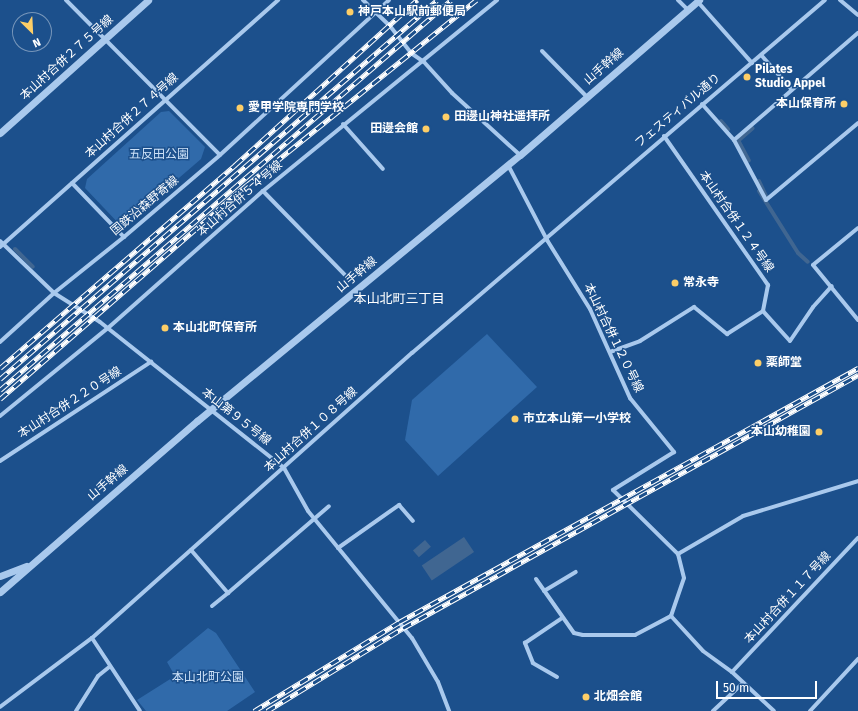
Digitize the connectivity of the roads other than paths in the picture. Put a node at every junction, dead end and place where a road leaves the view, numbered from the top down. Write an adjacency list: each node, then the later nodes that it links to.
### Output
1 (66, 0): 15 (street)
2 (148, 0): 15 (street, 本山村合併２７５号線)
3 (278, 0): 22 (street, 本山村合併２７４号線)
4 (363, 0): 12 (street)
5 (389, 0): 12 (street, 国鉄沿森野寄線)
6 (497, 0): 18 (street, 本山村合併５４号線)
7 (678, 0): 11 (street)
8 (698, 0): 11 (street, 山手幹線); 19 (street)
9 (825, 0): 17 (street, フェスティバル通り)
10 (840, 0): 13 (street)
11 (687, 9): 21 (street, 山手幹線)
12 (375, 13): 18 (street); 29 (street, 国鉄沿森野寄線)
13 (858, 15)
14 (858, 33): 20 (street)
15 (106, 38): 22 (street); 26 (street, 本山村合併２７５号線)
16 (542, 52): 21 (street)
17 (762, 56): 19 (street, フェスティバル通り); 20 (street)
18 (424, 62): 25 (street, 本山村合併５４号線); 30 (street)
19 (752, 63): 23 (street, フェスティバル通り)
20 (792, 90): 28 (street)
21 (587, 97): 30 (street, 山手幹線)
22 (165, 99): 29 (street); 33 (street, 本山村合併２７４号線)
23 (702, 104): 27 (street, フェスティバル通り); 28 (street)
24 (858, 123): 28 (street)
25 (343, 124): 32 (street); 34 (street, 本山村合併５４号線)
26 (0, 133)
27 (664, 136): 37 (street, フェスティバル通り); 42 (street, 本山村合併１２４号線)
28 (734, 140)
29 (220, 155): 36 (street, 国鉄沿森野寄線)
30 (520, 155): 31 (street, 山手幹線)
31 (508, 165): 37 (street, 本山村合併１２０号線); 48 (street, 山手幹線)
32 (383, 169)
33 (72, 183): 36 (street); 38 (street, 本山村合併２７４号線)
34 (263, 191): 39 (street); 44 (street, 本山村合併５４号線)
35 (858, 228): 40 (street)
36 (124, 237): 41 (street, 国鉄沿森野寄線)
37 (547, 240): 46 (street, 本山村合併１２０号線); 51 (street, 本山村合併１０８号線)
38 (1, 244): 41 (street, 本山第９５号線)
39 (346, 276)
40 (832, 286): 42 (street); 43 (street)
41 (54, 293): 44 (street, 本山第９５号線); 45 (street, 国鉄沿森野寄線)
42 (763, 311): 46 (street)
43 (858, 320)
44 (108, 328): 47 (street, 本山第９５号線); 49 (street, 本山村合併５４号線)
45 (0, 342)
46 (610, 352): 59 (street, 本山村合併１２０号線)
47 (151, 362): 48 (street, 本山第９５号線); 50 (street, 本山村合併２２０号線)
48 (211, 410): 51 (street, 本山第９５号線); 60 (street, 山手幹線)
49 (0, 416)
50 (0, 461)
51 (284, 468): 54 (street, 本山第９５号線); 58 (street, 本山村合併１０８号線)
52 (858, 481): 59 (street)
53 (329, 506): 54 (street)
54 (314, 518): 57 (street, 本山第９５号線); 66 (street)
55 (413, 521): 57 (street)
56 (858, 538): 73 (street, 本山村合併１１７号線)
57 (338, 548): 79 (street, 本山第９５号線)
58 (191, 550): 66 (street); 70 (street, 本山村合併１０８号線)
59 (678, 554): 68 (street)
60 (28, 565): 62 (street, 山手幹線); 65 (street, 山手幹線)
61 (576, 572): 64 (street)
62 (0, 576)
63 (536, 579): 64 (street)
64 (544, 591): 69 (street)
65 (0, 592)
66 (228, 593): 67 (street)
67 (212, 606)
68 (671, 616): 69 (street); 73 (street)
69 (562, 618): 74 (street)
70 (92, 638): 72 (street); 76 (street, 本山村合併１０８号線)
71 (858, 659): 82 (street)
72 (109, 667): 77 (street); 78 (street)
73 (732, 672): 75 (street)
74 (557, 677)
75 (743, 683): 80 (street); 81 (street)
76 (0, 707)
77 (76, 711)
78 (140, 711)
79 (449, 711)
80 (713, 711)
81 (774, 711)
82 (810, 711)

